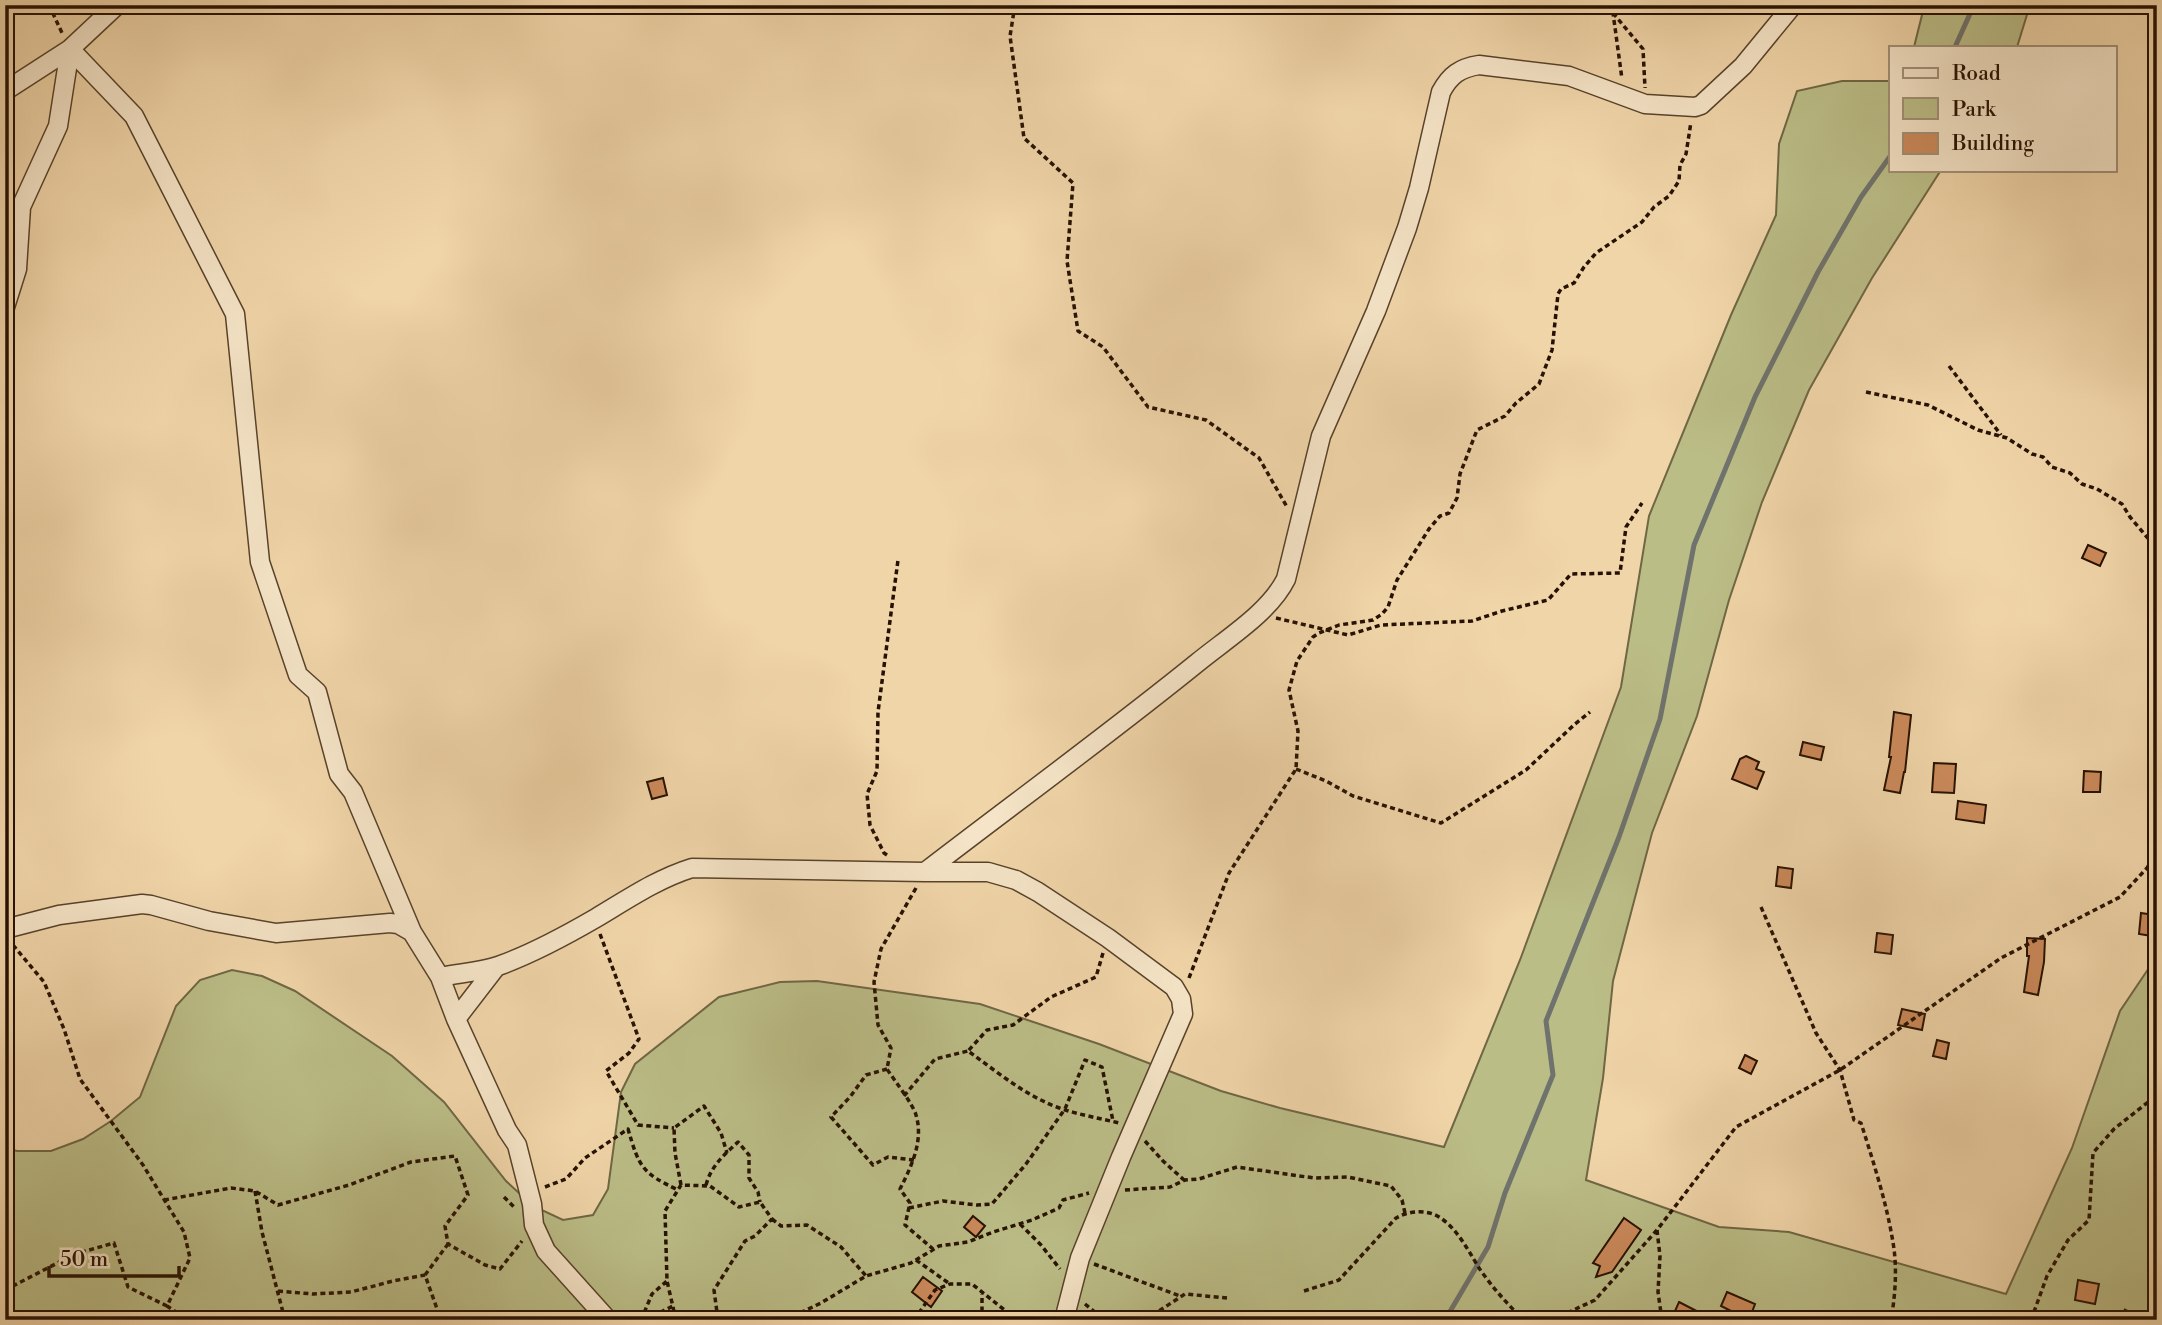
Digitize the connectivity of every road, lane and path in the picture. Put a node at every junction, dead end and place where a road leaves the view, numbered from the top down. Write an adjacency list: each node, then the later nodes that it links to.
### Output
1 (48, 5): 7 (path)
2 (117, 5): 7 (street)
3 (1015, 5): 17 (path)
4 (1607, 5): 6 (path)
5 (1793, 5): 11 (street)
6 (1613, 13): 9 (path); 10 (path)
7 (70, 49): 8 (street); 12 (street); 31 (street)
8 (5, 91)
9 (1611, 93): 10 (street); 17 (street)
10 (1645, 104): 11 (street)
11 (1695, 107): 21 (path)
12 (5, 307)
13 (1949, 366): 15 (path)
14 (1866, 392): 15 (path)
15 (2003, 437): 18 (path)
16 (1642, 503): 21 (path)
17 (1299, 522): 20 (street)
18 (2157, 549)
19 (898, 560): 25 (path)
20 (1257, 614): 21 (path); 28 (street)
21 (1327, 630): 23 (path)
22 (1590, 712): 23 (path)
23 (1296, 769): 36 (path)
24 (2157, 852): 26 (path)
25 (894, 858)
26 (2147, 868): 27 (path); 40 (path)
27 (2157, 872)
28 (925, 873): 30 (street); 33 (street); 39 (path)
29 (1761, 907): 40 (path)
30 (594, 919): 34 (street); 44 (path)
31 (412, 932): 32 (street); 35 (street)
32 (9, 937): 58 (path)
33 (1108, 938): 36 (street); 38 (path)
34 (496, 967): 35 (street); 37 (street)
35 (440, 977): 37 (street)
36 (1181, 999): 48 (street)
37 (456, 1019): 60 (street)
38 (968, 1051): 42 (path); 43 (path)
39 (887, 1069): 42 (path); 51 (path)
40 (1840, 1070): 65 (path); 99 (path)
41 (2157, 1095): 100 (path)
42 (904, 1096): 51 (path)
43 (1065, 1109): 45 (path); 45 (path); 61 (path)
44 (636, 1121): 46 (path); 47 (path)
45 (1113, 1121): 48 (path); 50 (path)
46 (674, 1128): 49 (path); 53 (path)
47 (628, 1129): 55 (path); 60 (path)
48 (1133, 1130): 50 (street); 52 (path)
49 (727, 1153): 54 (path); 59 (path)
50 (1121, 1157): 68 (street)
51 (914, 1160): 61 (path)
52 (1185, 1180)
53 (681, 1185): 54 (path); 55 (path)
54 (706, 1185): 59 (path)
55 (678, 1190): 72 (path)
56 (256, 1191): 58 (path); 66 (path); 75 (path)
57 (504, 1197): 64 (path)
58 (164, 1200): 81 (path)
59 (761, 1202): 62 (path)
60 (532, 1204): 64 (street)
61 (909, 1208): 67 (path)
62 (772, 1219): 71 (path); 90 (path)
63 (1020, 1224): 80 (path)
64 (534, 1225): 66 (path); 87 (street)
65 (1657, 1230): 97 (path); 98 (path)
66 (448, 1244): 70 (path)
67 (933, 1249)
68 (1080, 1258): 78 (path); 80 (street)
69 (916, 1260): 73 (path)
70 (425, 1275): 75 (path); 86 (path)
71 (866, 1276)
72 (667, 1281): 82 (path); 88 (path)
73 (950, 1284): 77 (path); 91 (path)
74 (5, 1290): 81 (path)
75 (278, 1291): 85 (path)
76 (1304, 1291): 96 (path)
77 (982, 1293): 92 (path); 93 (path)
78 (1180, 1296): 79 (path); 95 (path)
79 (1227, 1298)
80 (1068, 1304): 94 (path)
81 (167, 1306): 84 (path)
82 (673, 1306): 88 (path); 89 (path)
83 (2126, 1309): 101 (path)
84 (188, 1320)
85 (285, 1320)
86 (440, 1320)
87 (608, 1320)
88 (643, 1320)
89 (676, 1320)
90 (718, 1320)
91 (914, 1320)
92 (982, 1320)
93 (1017, 1320)
94 (1119, 1320)
95 (1145, 1320)
96 (1524, 1320)
97 (1552, 1320)
98 (1662, 1320)
99 (1892, 1320)
100 (2031, 1320)
101 (2121, 1320)

